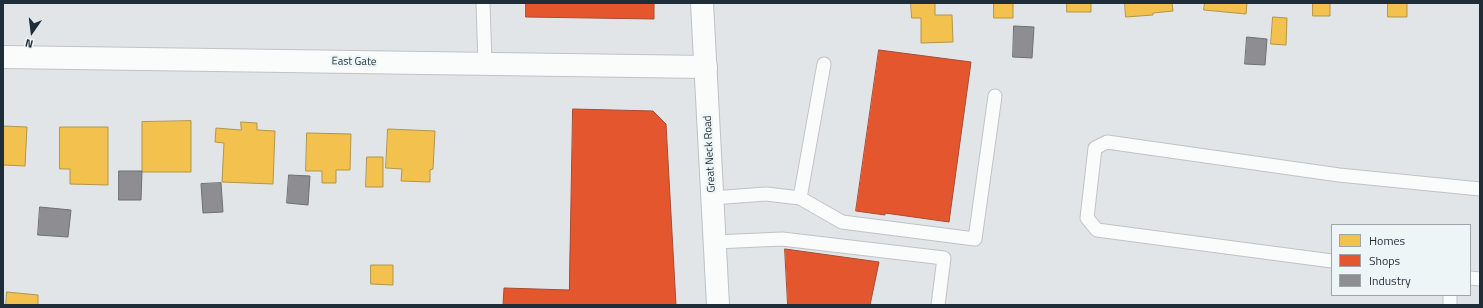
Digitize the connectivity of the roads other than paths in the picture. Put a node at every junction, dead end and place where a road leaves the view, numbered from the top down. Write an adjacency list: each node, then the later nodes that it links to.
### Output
1 (483, 3): 4 (lane)
2 (702, 3): 6 (street, Great Neck Road)
3 (3, 56): 4 (street, East Gate)
4 (485, 64): 6 (street, East Gate)
5 (824, 64): 10 (lane)
6 (706, 67): 9 (street, Great Neck Road)
7 (995, 96): 10 (lane)
8 (1480, 189): 12 (lane)
9 (712, 198): 10 (lane); 11 (street, Great Neck Road)
10 (800, 198)
11 (715, 242): 13 (street, Great Neck Road); 14 (lane)
12 (1331, 261)
13 (718, 305)
14 (938, 305)

